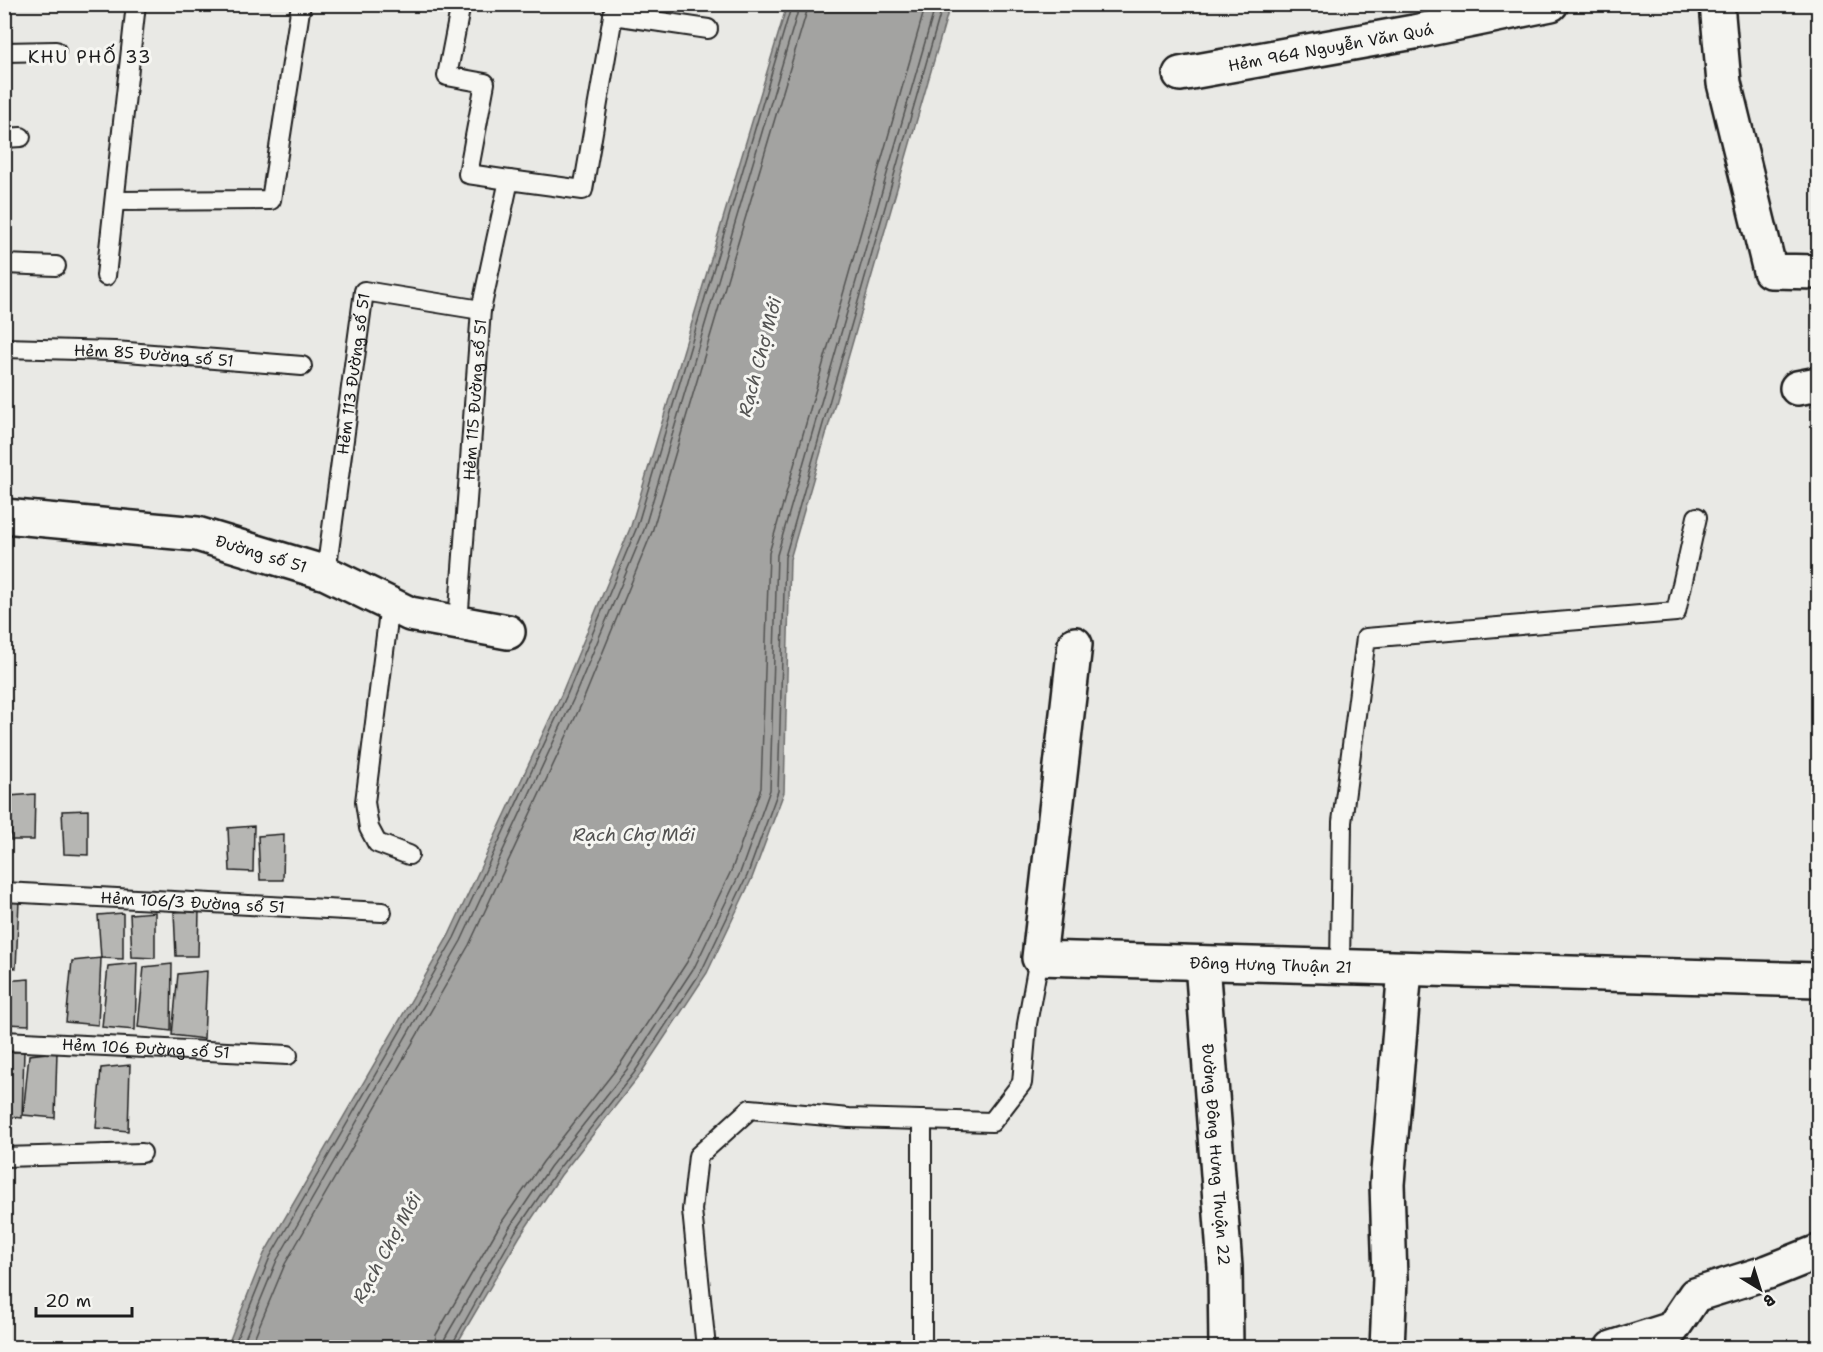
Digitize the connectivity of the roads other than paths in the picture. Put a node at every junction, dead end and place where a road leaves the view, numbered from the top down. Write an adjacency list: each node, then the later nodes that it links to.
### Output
1 (136, 4): 13 (lane)
2 (300, 4): 13 (lane)
3 (461, 4): 12 (lane)
4 (1551, 4): 6 (street, Hẻm 964 Nguyễn Văn Quá)
5 (1717, 4): 16 (street)
6 (1505, 9): 11 (street, Hẻm 964 Nguyễn Văn Quá)
7 (614, 10): 8 (lane); 12 (lane)
8 (708, 29)
9 (56, 51): 10 (lane)
10 (4, 52)
11 (1180, 74)
12 (509, 180): 18 (lane, Hẻm 115 Đường số 51)
13 (116, 201): 17 (lane)
14 (4, 264): 15 (lane)
15 (56, 266)
16 (1818, 272)
17 (106, 276)
18 (481, 310): 23 (lane, Hẻm 113 Đường số 51); 25 (lane, Hẻm 115 Đường số 51)
19 (4, 348): 20 (lane, Hẻm 85 Đường số 51)
20 (302, 366)
21 (4, 516): 23 (street, Đường số 51)
22 (1697, 517): 33 (lane)
23 (326, 573): 24 (street, Đường số 51)
24 (390, 604): 25 (street, Đường số 51); 28 (lane)
25 (458, 623): 26 (street, Đường số 51)
26 (508, 632)
27 (1075, 644): 31 (street)
28 (409, 855)
29 (4, 892): 30 (lane, Hẻm 106/3 Đường số 51)
30 (382, 912)
31 (1039, 958): 32 (street, Đông Hưng Thuận 21); 38 (lane)
32 (1202, 963): 33 (street, Đông Hưng Thuận 21); 44 (street, Đường Đông Hưng Thuận 22)
33 (1340, 967): 34 (street, Đông Hưng Thuận 21)
34 (1405, 969): 35 (street, Đông Hưng Thuận 21); 45 (street)
35 (1818, 980)
36 (4, 1041): 37 (lane, Hẻm 106 Đường số 51)
37 (288, 1055)
38 (922, 1120): 42 (lane); 43 (lane)
39 (142, 1153): 40 (lane)
40 (4, 1158)
41 (1818, 1251): 46 (street)
42 (706, 1347)
43 (922, 1347)
44 (1226, 1347)
45 (1387, 1347)
46 (1612, 1347)

